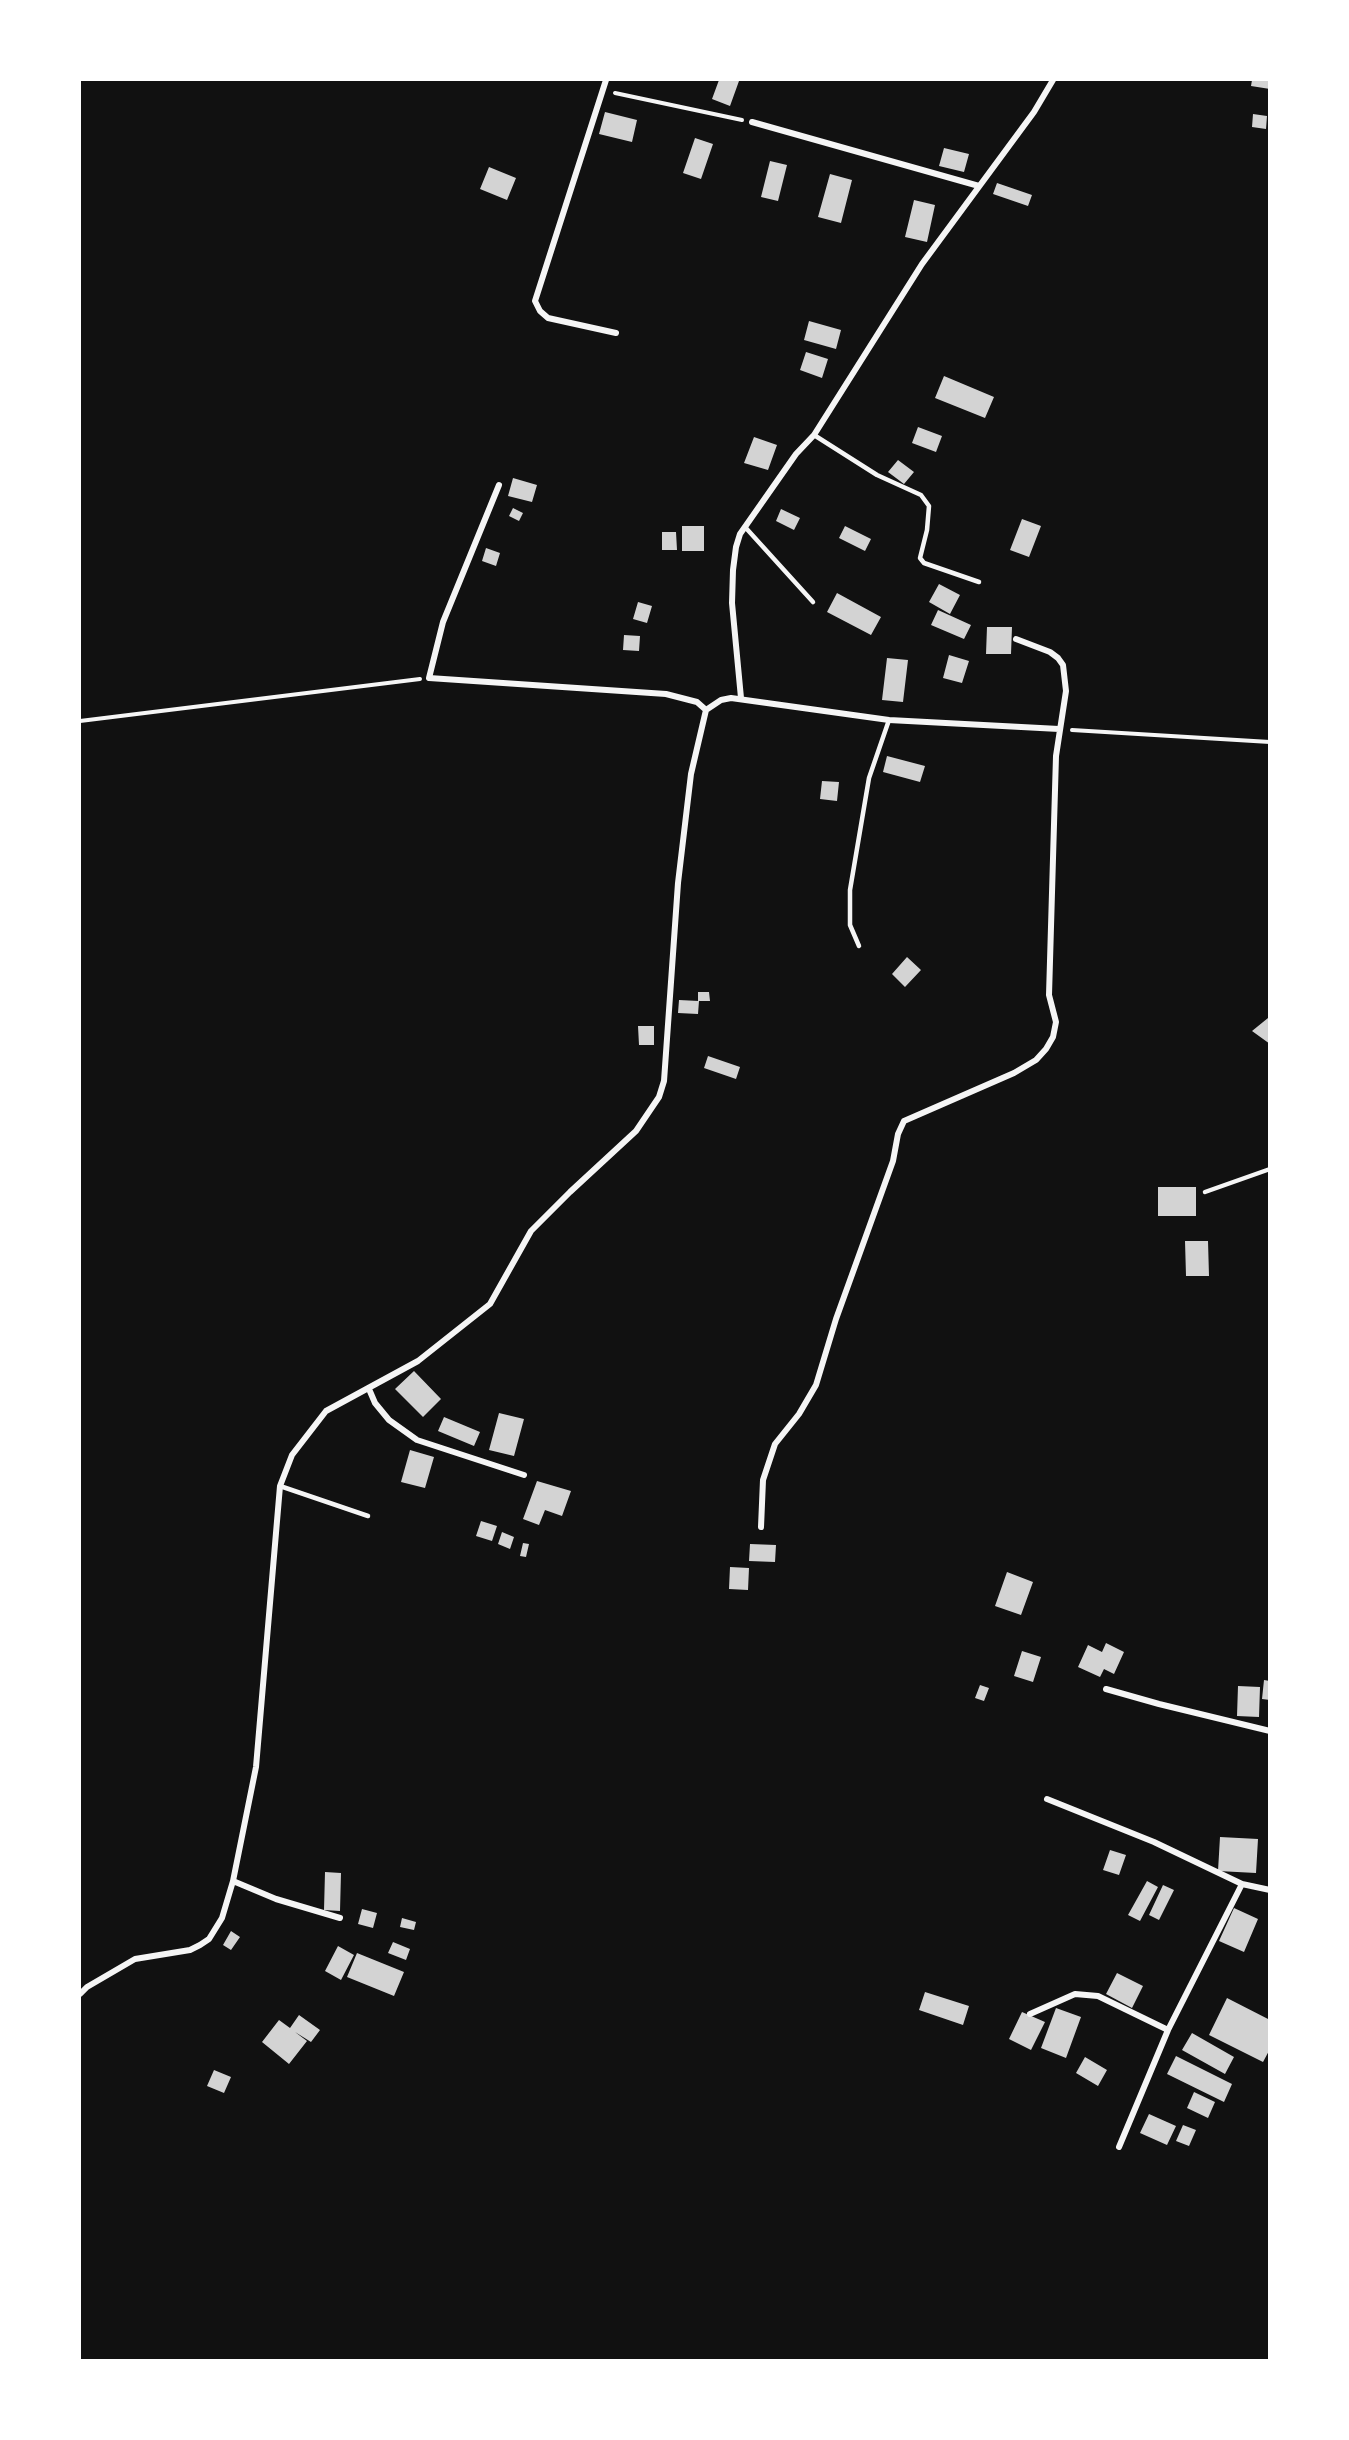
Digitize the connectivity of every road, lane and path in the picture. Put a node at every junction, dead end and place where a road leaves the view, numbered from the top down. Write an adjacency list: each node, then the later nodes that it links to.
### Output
1 (606, 80): 3 (street)
2 (1053, 80): 5 (street)
3 (602, 90): 4 (path); 6 (street)
4 (752, 122): 5 (street)
5 (979, 186): 7 (street)
6 (616, 333)
7 (814, 435): 9 (street); 10 (lane)
8 (499, 485): 13 (street)
9 (745, 527): 11 (lane); 14 (street)
10 (979, 582)
11 (813, 602)
12 (1016, 639): 18 (street)
13 (429, 678): 15 (street); 17 (path)
14 (741, 699): 15 (street); 16 (street)
15 (706, 710): 23 (street)
16 (889, 720): 18 (street); 20 (lane)
17 (80, 721)
18 (1059, 729): 19 (path); 27 (street)
19 (1269, 742)
20 (859, 946)
21 (1269, 1169): 22 (lane)
22 (1205, 1192)
23 (369, 1389): 24 (street); 25 (street)
24 (524, 1475)
25 (280, 1486): 26 (lane); 31 (street)
26 (368, 1516)
27 (760, 1527)
28 (1106, 1689): 29 (street)
29 (1269, 1731)
30 (1047, 1799): 32 (street)
31 (233, 1881): 34 (street); 35 (street)
32 (1242, 1884): 33 (street); 37 (street)
33 (1269, 1890)
34 (340, 1918)
35 (80, 1994)
36 (1030, 2014): 37 (street)
37 (1168, 2030): 38 (street)
38 (1119, 2146)

